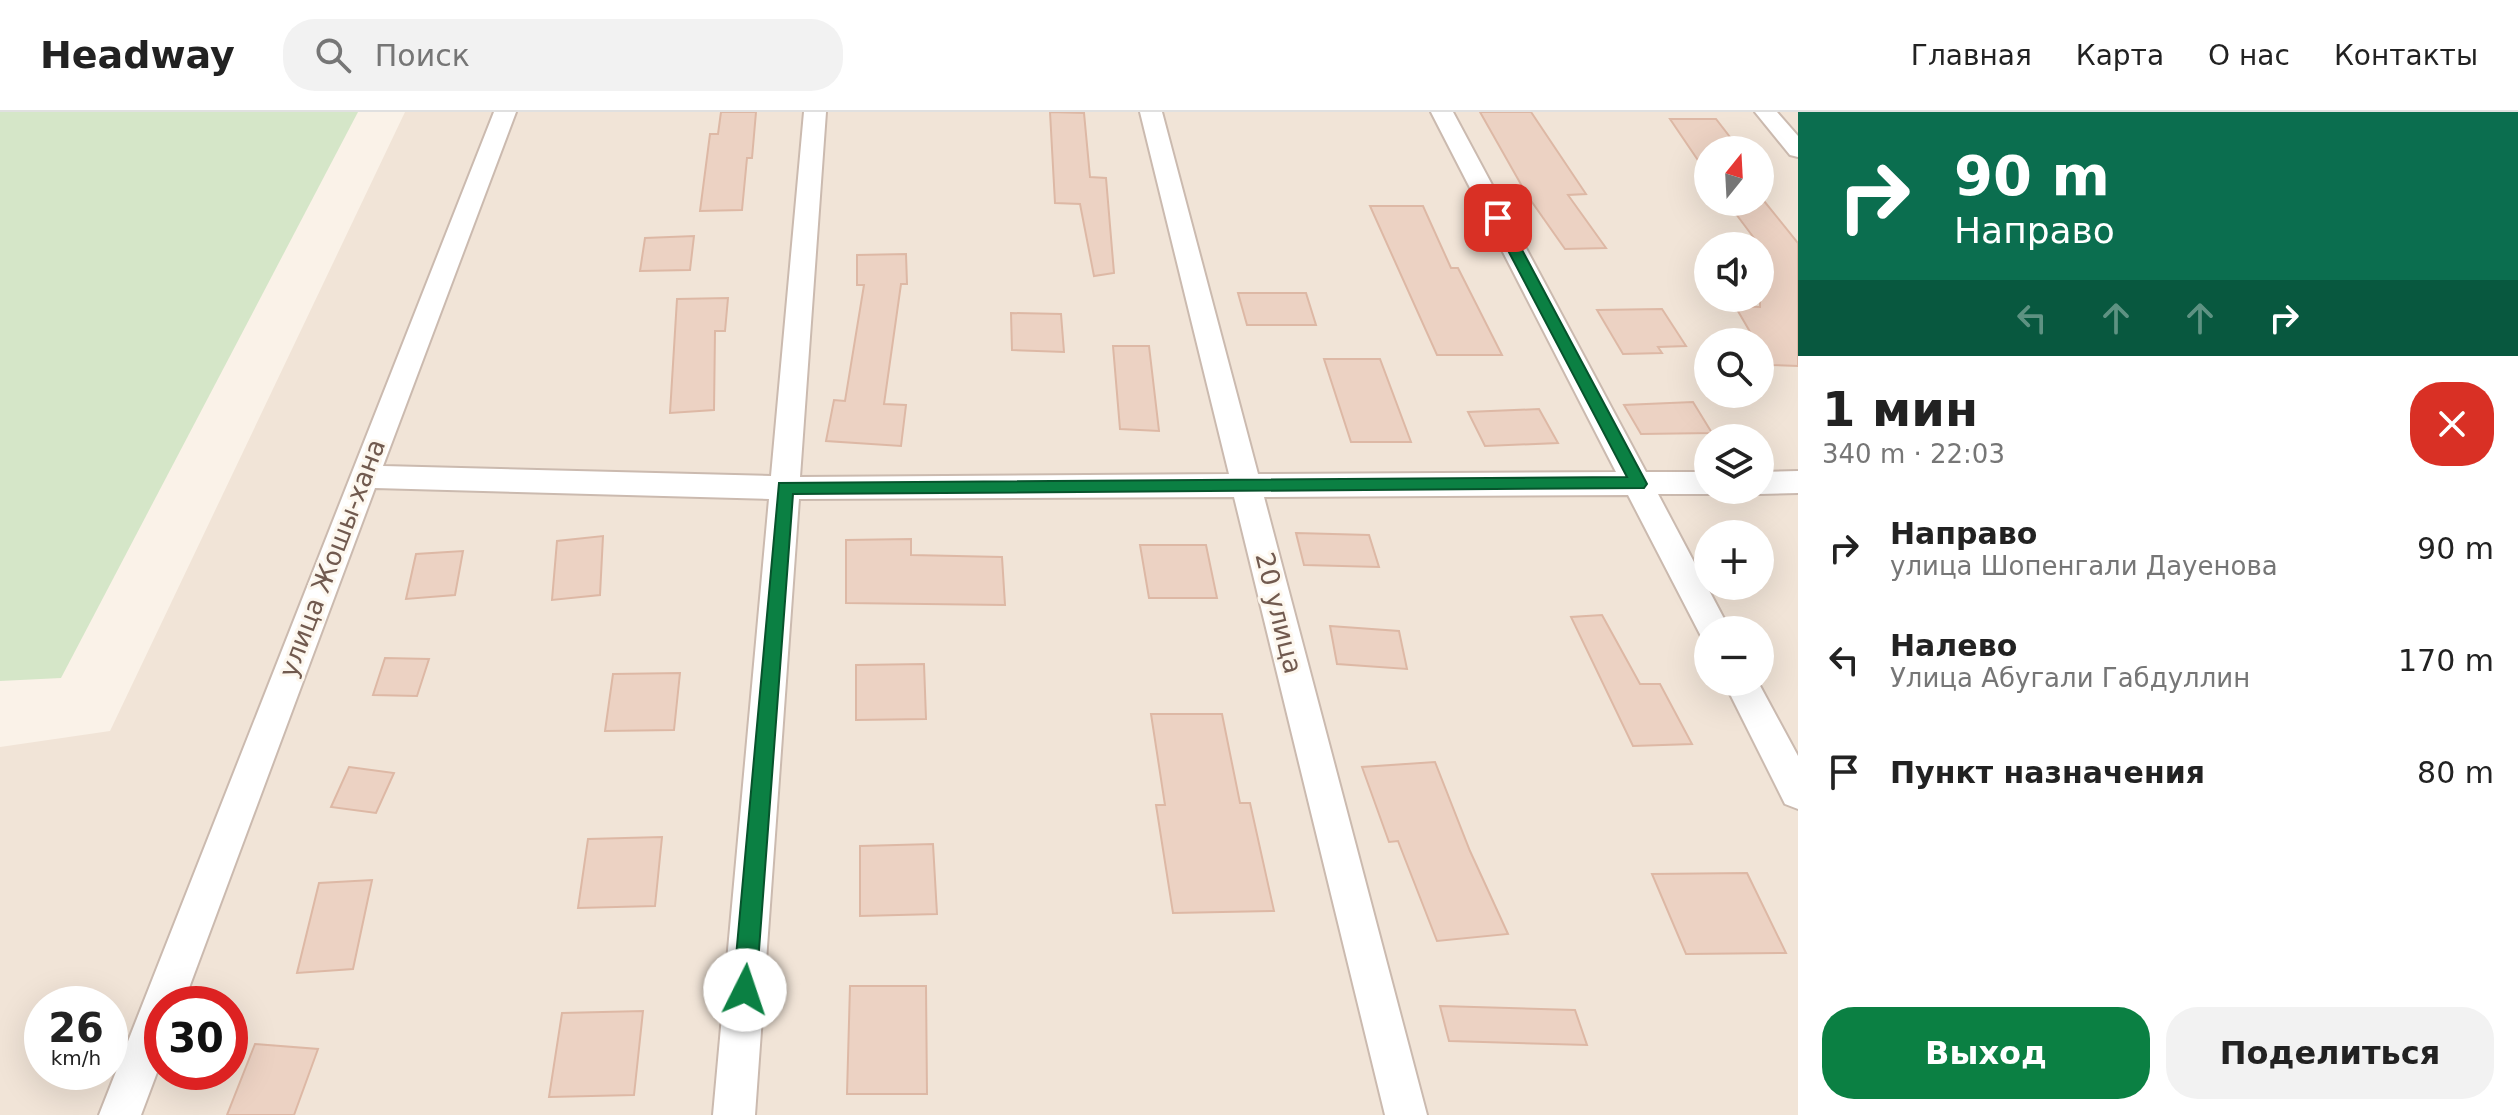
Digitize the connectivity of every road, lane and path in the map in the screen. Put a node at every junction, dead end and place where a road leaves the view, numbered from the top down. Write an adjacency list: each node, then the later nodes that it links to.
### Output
1 (505, 112): 7 (street, улица Жошы-хана)
2 (815, 112): 13 (street)
3 (1151, 112): 12 (street, 20 улица)
4 (1442, 112): 11 (street)
5 (1766, 112): 6 (street)
6 (1798, 150)
7 (363, 477): 13 (street); 17 (street, улица Жошы-хана)
8 (1798, 482): 10 (street)
9 (1694, 483): 11 (street)
10 (1774, 483)
11 (1638, 484): 12 (street); 14 (street)
12 (1247, 486): 13 (street); 19 (street, 20 улица)
13 (785, 488): 18 (street)
14 (1707, 616)
15 (1748, 696): 16 (street)
16 (1798, 792)
17 (120, 1115)
18 (734, 1115)
19 (1406, 1115)

